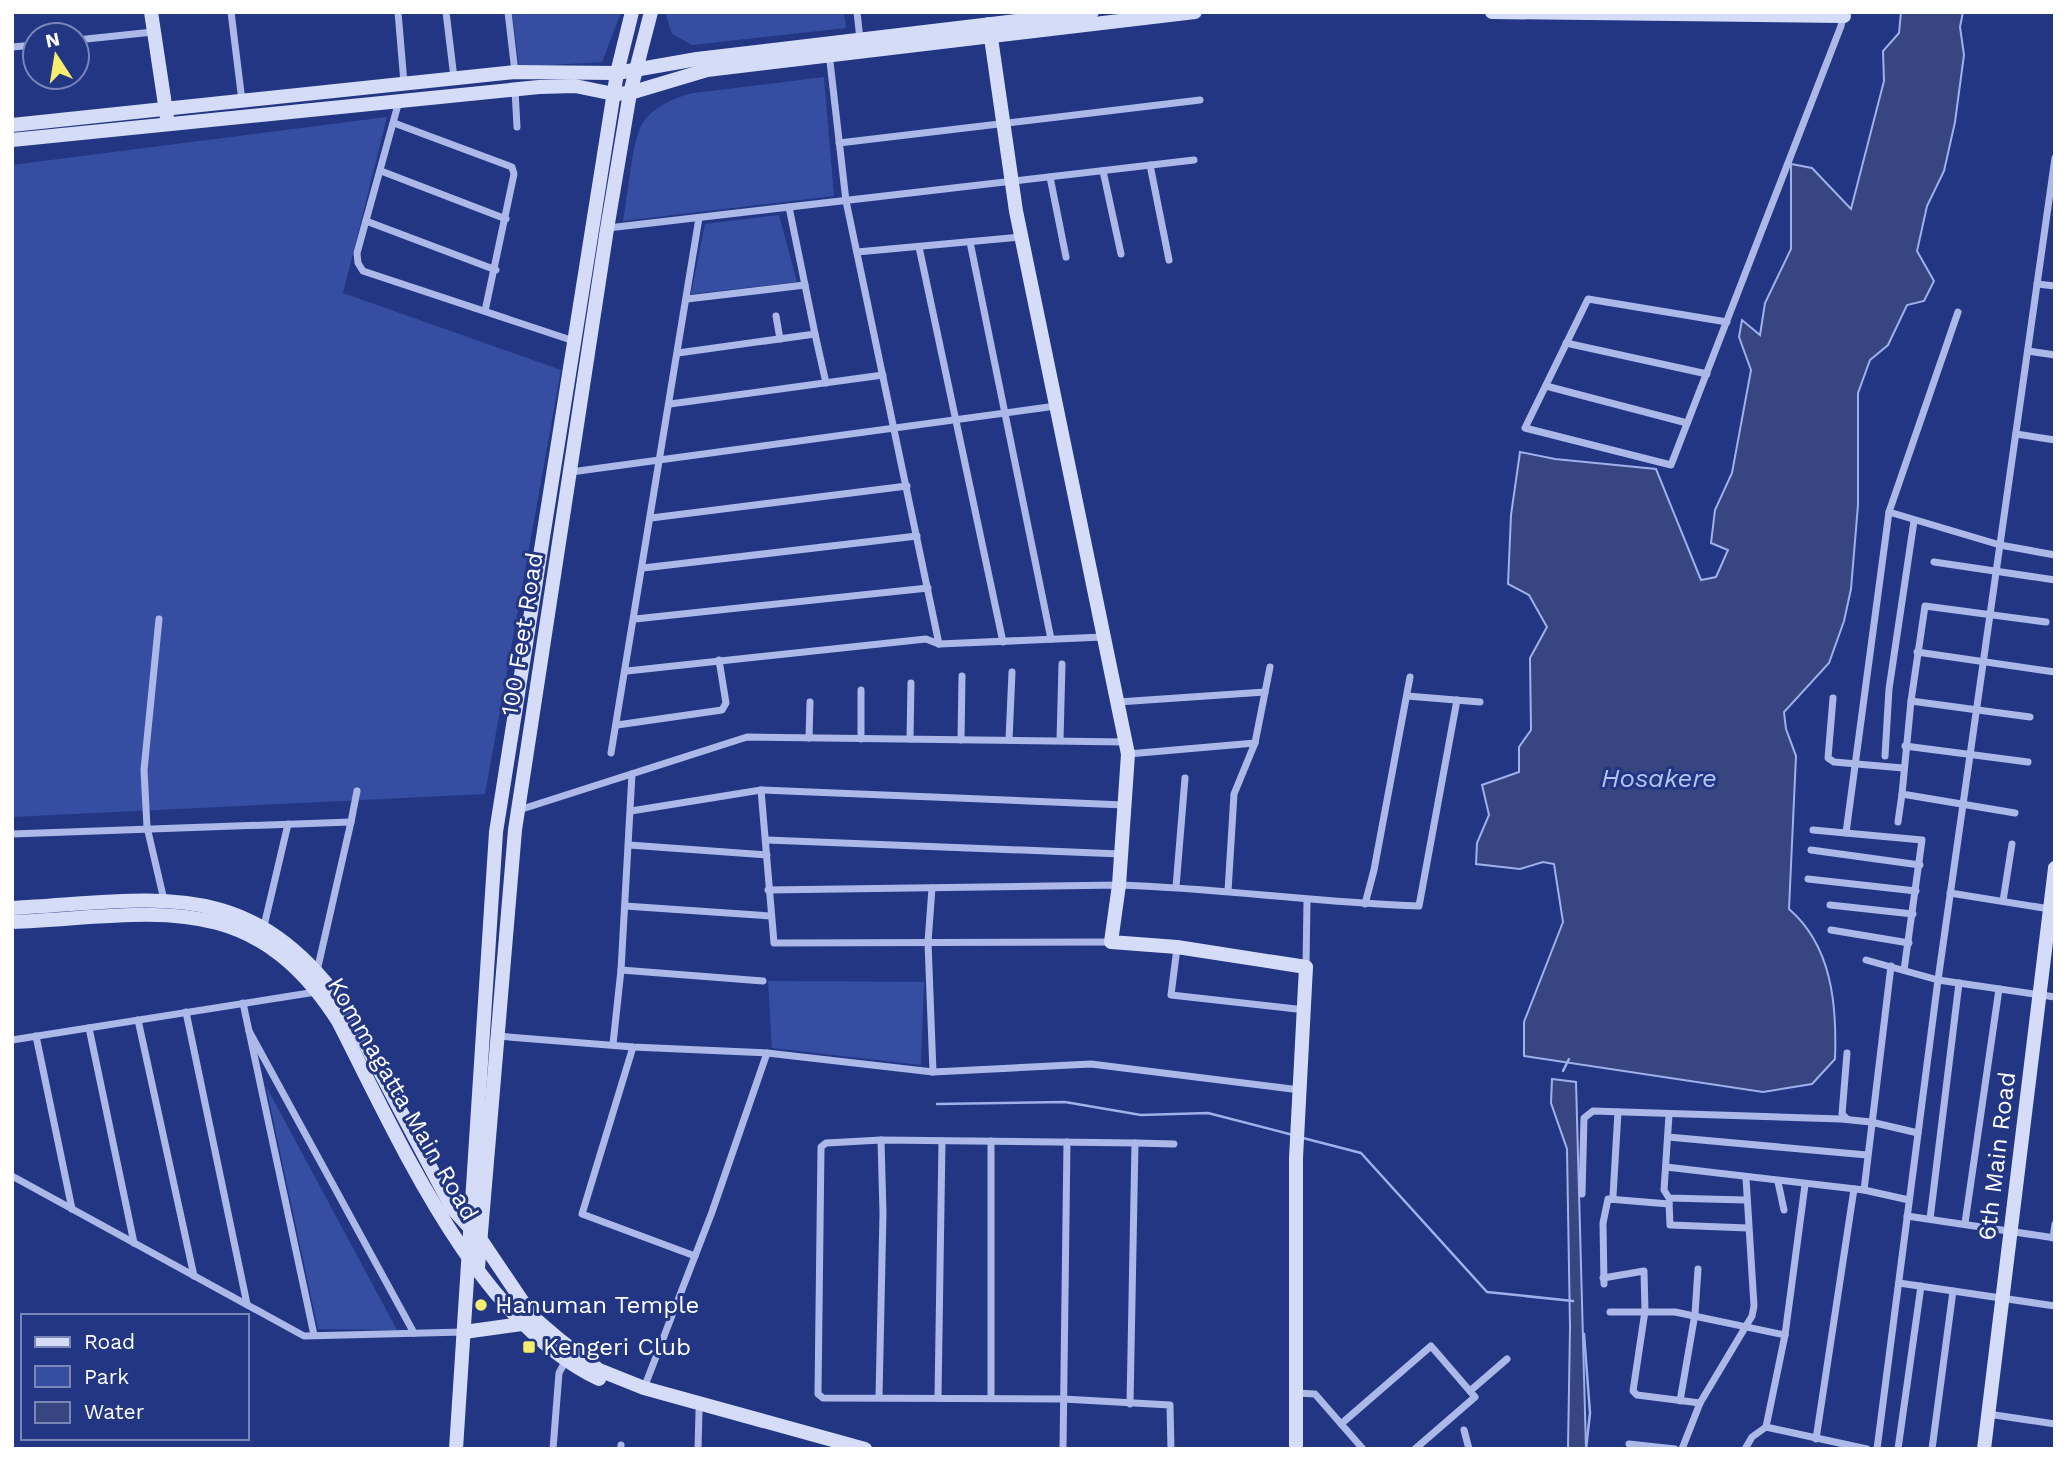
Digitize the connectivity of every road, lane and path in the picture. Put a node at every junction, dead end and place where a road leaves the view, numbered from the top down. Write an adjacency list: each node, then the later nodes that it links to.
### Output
1 (150, 12): 15 (street)
2 (231, 12): 28 (street)
3 (398, 12): 23 (street)
4 (446, 12): 22 (street)
5 (508, 12): 20 (street)
6 (632, 12): 21 (street, 100 Feet Road)
7 (651, 12): 19 (street, 100 Feet Road)
8 (857, 12): 17 (street)
9 (1092, 12): 14 (street)
10 (1195, 12): 14 (street)
11 (1492, 12): 12 (street)
12 (1538, 13): 13 (street)
13 (1844, 14): 66 (street)
14 (990, 30): 17 (street); 18 (street); 32 (street)
15 (153, 32): 16 (street); 30 (street)
16 (91, 39)
17 (860, 40): 18 (street)
18 (828, 49): 19 (street); 25 (street); 37 (street)
19 (636, 68): 21 (street); 25 (street, 100 Feet Road)
20 (515, 72): 21 (street); 22 (street)
21 (617, 73): 26 (street, 100 Feet Road)
22 (454, 79): 23 (street)
23 (404, 84): 28 (street)
24 (514, 89): 26 (street); 29 (street); 35 (street)
25 (630, 93): 26 (street); 50 (street, 100 Feet Road)
26 (614, 94): 69 (street, 100 Feet Road)
27 (1200, 100): 32 (street)
28 (242, 101): 30 (street)
29 (399, 101): 31 (street); 34 (street)
30 (166, 109): 33 (street); 34 (street)
31 (394, 123): 41 (street); 48 (street)
32 (1004, 124): 37 (street); 44 (street)
33 (12, 125)
34 (169, 125): 36 (street)
35 (517, 127)
36 (12, 140)
37 (839, 143): 45 (street)
38 (2055, 158): 59 (street)
39 (1194, 160): 40 (street)
40 (1150, 165): 42 (street); 57 (street)
41 (381, 171): 48 (street); 49 (street)
42 (1103, 171): 43 (street); 55 (street)
43 (1050, 177): 44 (street); 56 (street)
44 (1012, 181): 45 (street); 51 (street)
45 (846, 201): 46 (street); 54 (street)
46 (789, 207): 47 (street); 60 (street)
47 (699, 218): 50 (street); 62 (street)
48 (506, 219): 58 (street)
49 (366, 221): 58 (street); 63 (street)
50 (607, 229): 88 (street, 100 Feet Road)
51 (1021, 237): 52 (street); 79 (street)
52 (970, 242): 53 (street); 80 (street)
53 (919, 247): 54 (street); 81 (street)
54 (857, 252): 75 (street)
55 (1121, 254)
56 (1066, 257)
57 (1170, 260)
58 (496, 270): 63 (street)
59 (2037, 284): 61 (street); 71 (street)
60 (805, 285): 62 (street); 67 (street)
61 (2055, 286)
62 (687, 299): 72 (street)
63 (485, 311): 69 (street)
64 (1958, 312): 90 (street)
65 (776, 316): 68 (street)
66 (1727, 322): 70 (street); 74 (street)
67 (815, 334): 68 (street); 76 (street)
68 (780, 339): 72 (street)
69 (574, 341): 87 (street, 100 Feet Road)
70 (1566, 343): 74 (street); 77 (street)
71 (2028, 351): 73 (street); 84 (street)
72 (678, 353): 78 (street)
73 (2055, 355)
74 (1707, 374): 82 (street)
75 (883, 375): 76 (street); 83 (street)
76 (826, 383): 78 (street)
77 (1546, 386): 82 (street); 82 (street)
78 (670, 404): 86 (street)
79 (1056, 406): 80 (street); 105 (street)
80 (1005, 413): 81 (street); 106 (street)
81 (956, 419): 83 (street); 107 (street)
82 (1687, 423)
83 (895, 428): 86 (street); 89 (street)
84 (2016, 434): 85 (street); 94 (street)
85 (2055, 440)
86 (661, 460): 88 (street); 91 (street)
87 (554, 466): 88 (street); 217 (street, 100 Feet Road)
88 (570, 472): 154 (street, 100 Feet Road)
89 (907, 486): 91 (street); 93 (street)
90 (1889, 512): 92 (street); 144 (street)
91 (652, 518): 97 (street)
92 (1914, 521): 94 (street); 143 (street)
93 (917, 537): 97 (street); 100 (street)
94 (2000, 545): 95 (street); 98 (street)
95 (2055, 555)
96 (1934, 562): 98 (street)
97 (643, 568): 103 (street)
98 (1996, 572): 99 (street); 101 (street)
99 (2055, 580)
100 (928, 588): 103 (street); 108 (street)
101 (1990, 615): 104 (street); 109 (street); 111 (street)
102 (159, 619): 160 (street)
103 (635, 619): 114 (street)
104 (2046, 622)
105 (1103, 637): 106 (street); 127 (street)
106 (1051, 639): 107 (street)
107 (1003, 642): 108 (street)
108 (939, 644): 110 (street)
109 (1917, 652): 111 (street); 125 (street)
110 (719, 660): 114 (street); 131 (street)
111 (1983, 663): 116 (street); 129 (street)
112 (1062, 664): 137 (street)
113 (1269, 667): 121 (street)
114 (627, 671): 131 (street)
115 (1012, 672): 136 (street)
116 (2055, 672)
117 (962, 676): 135 (street)
118 (1410, 677): 122 (street)
119 (911, 683): 134 (street)
120 (861, 690): 133 (street)
121 (1265, 692): 127 (street); 138 (street)
122 (1407, 696): 124 (street); 183 (street)
123 (1833, 698): 144 (street)
124 (1457, 700): 128 (street); 183 (street)
125 (1911, 701): 129 (street); 139 (street)
126 (810, 702): 132 (street)
127 (1117, 702): 140 (street)
128 (1480, 702)
129 (1976, 711): 130 (street); 142 (street)
130 (2030, 717)
131 (617, 725): 141 (street)
132 (809, 738): 133 (street); 147 (street)
133 (861, 739): 134 (street)
134 (910, 739): 135 (street)
135 (961, 740): 136 (street)
136 (1010, 740): 137 (street)
137 (1060, 740): 140 (street)
138 (1255, 743): 140 (street); 177 (street)
139 (1906, 746): 142 (street); 146 (street)
140 (1126, 748): 153 (street)
141 (611, 753)
142 (1970, 754): 145 (street); 152 (street)
143 (1885, 756)
144 (1854, 762): 146 (street); 162 (street)
145 (2028, 762)
146 (1903, 768): 151 (street)
147 (632, 774): 154 (street); 155 (street)
148 (1185, 778): 174 (street)
149 (761, 790): 153 (street); 155 (street); 164 (street)
150 (357, 791): 157 (street)
151 (1902, 794): 152 (street); 158 (street)
152 (1963, 804): 156 (street); 179 (street)
153 (1124, 805): 168 (street)
154 (519, 810): 218 (street, 100 Feet Road)
155 (631, 811): 166 (street)
156 (2015, 813)
157 (351, 822): 159 (street); 202 (street)
158 (1898, 822)
159 (288, 824): 160 (street); 191 (street)
160 (146, 827): 163 (street); 180 (street)
161 (1813, 830): 162 (street)
162 (1846, 833): 170 (street)
163 (12, 834)
164 (766, 840): 168 (street); 169 (street)
165 (2012, 844): 182 (street)
166 (629, 845): 169 (street); 185 (street)
167 (1811, 850): 170 (street)
168 (1121, 854): 173 (street)
169 (767, 855): 176 (street)
170 (1920, 864): 178 (street)
171 (2055, 868): 187 (street, 6th Main Road)
172 (1808, 879): 178 (street)
173 (1119, 885): 174 (street); 175 (street); 194 (street)
174 (1176, 887): 177 (street)
175 (932, 888): 176 (street); 193 (street)
176 (768, 890): 189 (street)
177 (1228, 891): 181 (street)
178 (1916, 891): 188 (street)
179 (1950, 892): 182 (street); 203 (street)
180 (164, 900): 186 (street, Kommagatta Main Road); 191 (street, Kommagatta Main Road)
181 (1307, 901): 183 (street); 199 (street)
182 (2003, 901): 187 (street)
183 (1365, 904)
184 (1830, 905): 188 (street)
185 (625, 906): 189 (street); 200 (street)
186 (12, 908)
187 (2050, 909): 208 (street, 6th Main Road)
188 (1913, 914): 195 (street)
189 (771, 916): 193 (street)
190 (12, 922): 202 (street, Kommagatta Main Road)
191 (264, 926): 202 (street, Kommagatta Main Road)
192 (1831, 930): 195 (street)
193 (928, 942): 194 (street); 224 (street)
194 (1111, 942): 196 (street)
195 (1909, 943): 201 (street)
196 (1177, 947): 199 (street); 211 (street)
197 (1866, 960): 198 (street)
198 (1891, 965): 201 (street); 229 (street)
199 (1307, 967): 211 (street)
200 (621, 970): 204 (street); 220 (street)
201 (1904, 970): 203 (street)
202 (313, 975): 207 (street, Kommagatta Main Road)
203 (1938, 980): 205 (street); 230 (street)
204 (763, 981)
205 (1959, 983): 206 (street); 254 (street)
206 (1999, 989): 208 (street); 255 (street)
207 (325, 990): 210 (street); 259 (street, Kommagatta Main Road); 263 (street, Kommagatta Main Road)
208 (2039, 995): 209 (street); 258 (street, 6th Main Road)
209 (2055, 997)
210 (243, 1003): 212 (street); 215 (street)
211 (1305, 1010): 225 (street)
212 (186, 1012): 213 (street); 270 (street)
213 (138, 1020): 214 (street); 265 (street)
214 (89, 1028): 216 (street); 261 (street)
215 (249, 1031): 278 (street); 279 (street)
216 (36, 1036): 219 (street); 251 (street)
217 (482, 1036): 218 (street); 259 (street, 100 Feet Road)
218 (498, 1036): 220 (street); 259 (street, 100 Feet Road)
219 (12, 1040)
220 (612, 1044): 221 (street)
221 (633, 1047): 222 (street); 262 (street)
222 (767, 1053): 224 (street); 262 (street)
223 (1847, 1053): 228 (street)
224 (933, 1072): 225 (street)
225 (1301, 1090): 285 (street)
226 (1618, 1112): 227 (street); 246 (street); 247 (street)
227 (1669, 1115): 228 (street); 231 (street)
228 (1847, 1120): 229 (street)
229 (1871, 1122): 230 (street); 238 (street)
230 (1918, 1133): 249 (street)
231 (1668, 1137): 238 (street); 239 (street)
232 (881, 1140): 233 (street); 286 (street); 286 (street)
233 (942, 1141): 234 (street); 287 (street)
234 (991, 1141): 235 (street); 288 (street)
235 (1067, 1142): 236 (street); 289 (street)
236 (1135, 1143): 237 (street); 292 (street)
237 (1174, 1144)
238 (1867, 1155): 245 (street)
239 (1666, 1167): 241 (street); 250 (street)
240 (12, 1176): 251 (street)
241 (1746, 1178): 242 (street); 248 (street)
242 (1778, 1182): 243 (street); 252 (street)
243 (1805, 1185): 244 (street); 280 (street)
244 (1854, 1189): 245 (street); 299 (street)
245 (1864, 1190): 249 (street)
246 (1582, 1194)
247 (1613, 1196)
248 (1745, 1199): 250 (street); 257 (street)
249 (1909, 1200): 253 (street)
250 (1669, 1201): 257 (street); 272 (street)
251 (72, 1209): 261 (street)
252 (1784, 1210)
253 (1908, 1216): 254 (street); 266 (street)
254 (1930, 1219): 255 (street)
255 (1965, 1223): 258 (street)
256 (2055, 1224): 260 (street)
257 (1748, 1228): 276 (street)
258 (2012, 1231): 260 (street); 269 (street, 6th Main Road)
259 (476, 1234): 263 (street, 100 Feet Road); 275 (street, Kommagatta Main Road)
260 (2054, 1238)
261 (134, 1243): 265 (street)
262 (695, 1256): 283 (street)
263 (474, 1262): 275 (street, Kommagatta Main Road); 277 (street, 100 Feet Road)
264 (1699, 1269): 274 (street)
265 (194, 1276): 270 (street)
266 (1899, 1283): 267 (street); 316 (street)
267 (1921, 1286): 268 (street); 317 (street)
268 (1953, 1291): 269 (street); 318 (street)
269 (2003, 1298): 271 (street); 294 (street, 6th Main Road)
270 (247, 1304): 279 (street)
271 (2055, 1306)
272 (1645, 1311): 273 (street); 274 (street); 290 (street)
273 (1610, 1312)
274 (1695, 1314): 276 (street); 290 (street)
275 (527, 1321): 277 (street); 282 (street, Kommagatta Main Road); 283 (street, Kommagatta Main Road)
276 (1744, 1326): 280 (street); 291 (street)
277 (464, 1332): 278 (street); 301 (street, 100 Feet Road)
278 (414, 1334): 279 (street)
279 (314, 1335)
280 (1785, 1335): 297 (street)
281 (1507, 1359): 284 (street)
282 (566, 1360): 293 (street, Kommagatta Main Road); 302 (street)
283 (644, 1388): 305 (street, Kommagatta Main Road)
284 (1470, 1391): 295 (street); 310 (street)
285 (1297, 1393): 295 (street); 308 (street)
286 (879, 1397): 287 (street)
287 (938, 1397): 288 (street)
288 (991, 1398): 289 (street)
289 (1063, 1399): 292 (street); 306 (street)
290 (1679, 1401): 291 (street)
291 (1700, 1403): 313 (street)
292 (1130, 1404): 307 (street)
293 (699, 1411): 303 (street); 304 (street, Kommagatta Main Road)
294 (1989, 1414): 296 (street); 319 (street, 6th Main Road)
295 (1341, 1424): 309 (street)
296 (2055, 1424)
297 (1766, 1427): 299 (street); 314 (street)
298 (1464, 1430): 311 (street)
299 (1816, 1439): 315 (street)
300 (1629, 1444): 312 (street)
301 (456, 1449)
302 (553, 1449)
303 (698, 1449)
304 (831, 1449)
305 (865, 1449)
306 (1063, 1449)
307 (1171, 1449)
308 (1296, 1449)
309 (1363, 1449)
310 (1415, 1449)
311 (1469, 1449)
312 (1675, 1449)
313 (1682, 1449)
314 (1745, 1449)
315 (1867, 1449)
316 (1877, 1449)
317 (1898, 1449)
318 (1931, 1449)
319 (1983, 1449)

